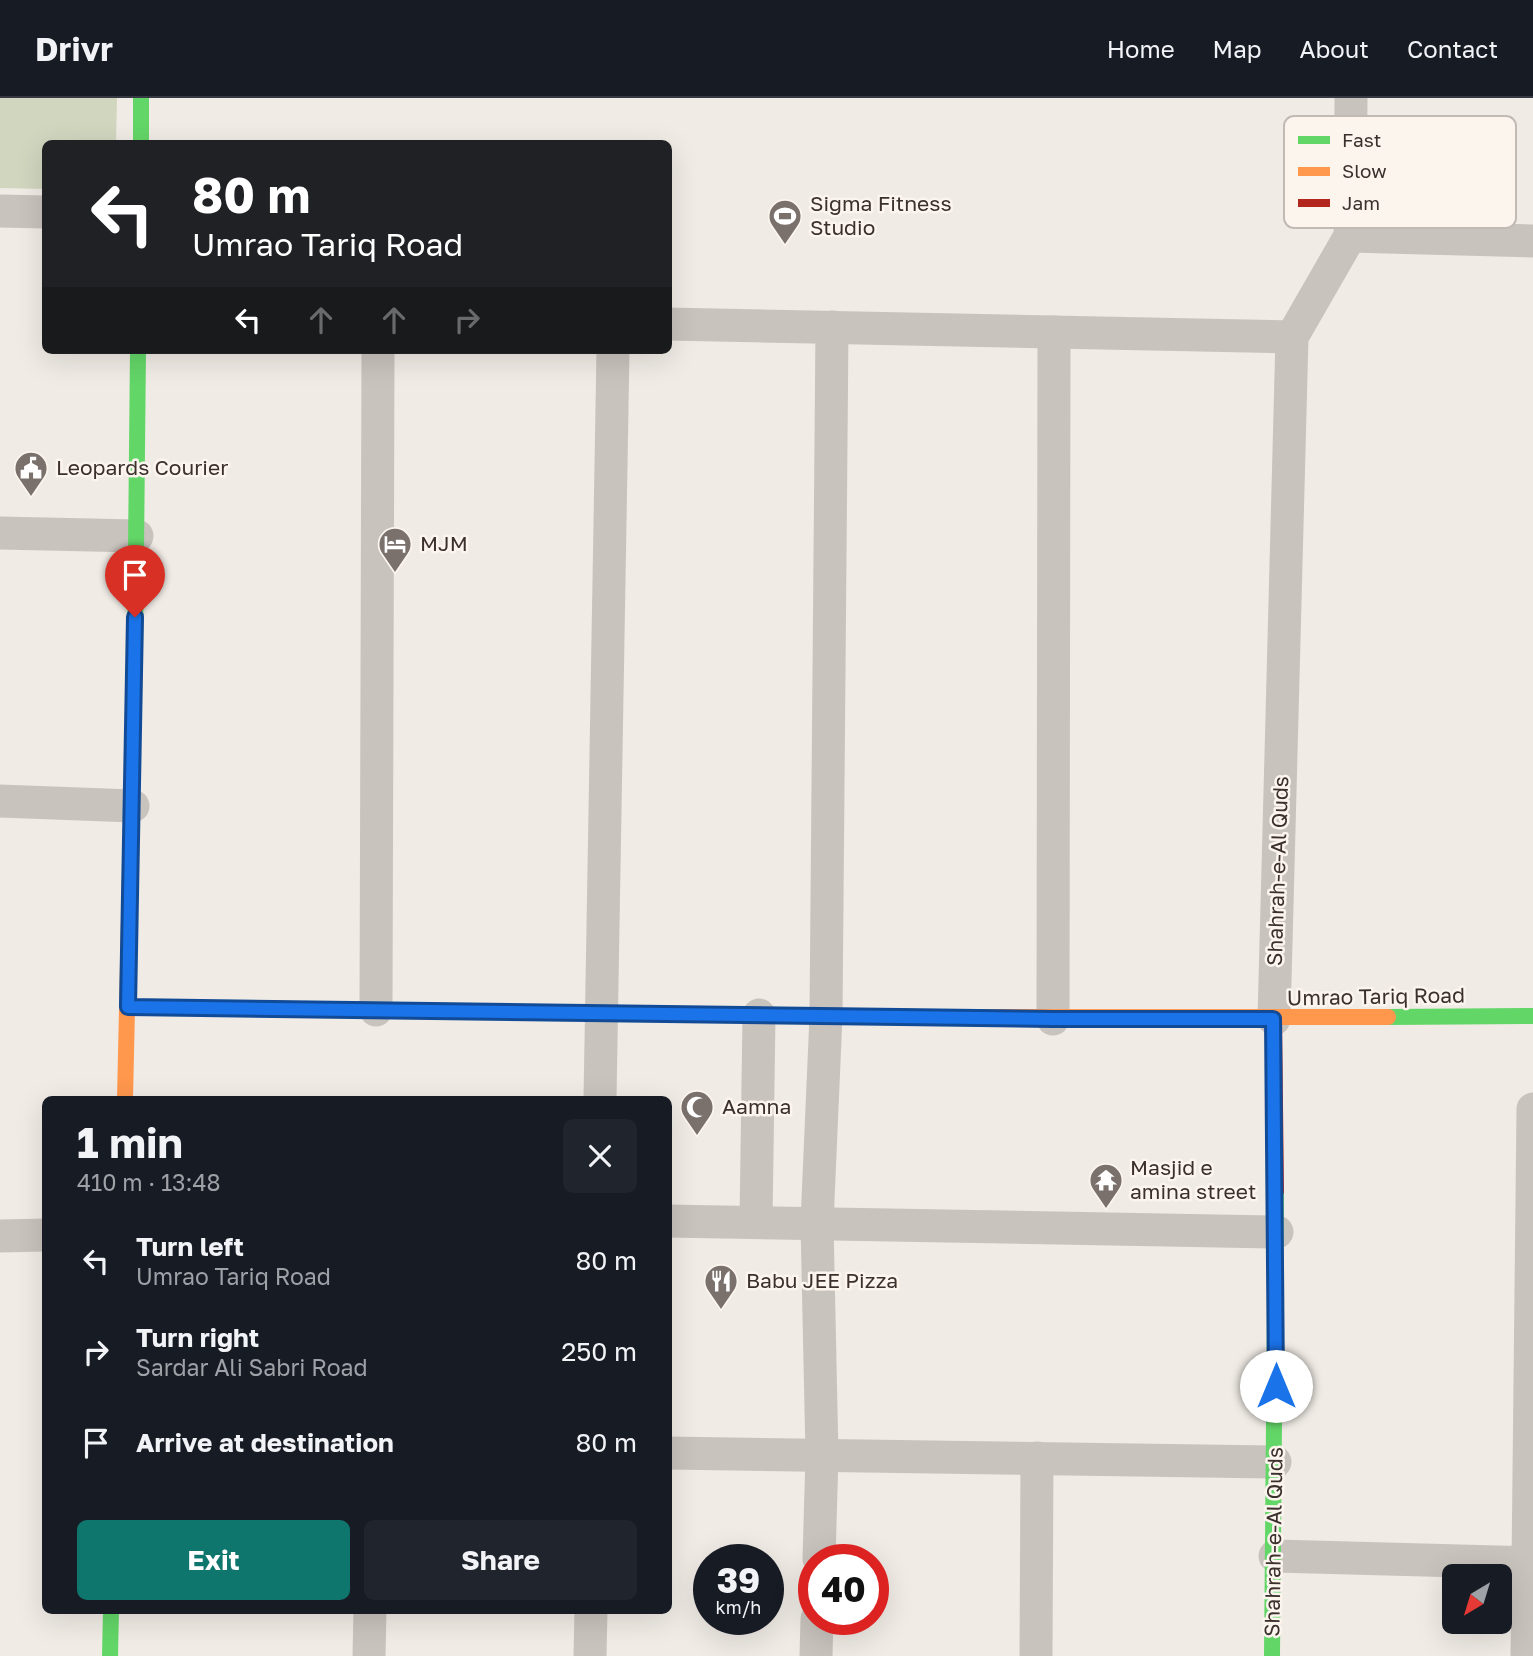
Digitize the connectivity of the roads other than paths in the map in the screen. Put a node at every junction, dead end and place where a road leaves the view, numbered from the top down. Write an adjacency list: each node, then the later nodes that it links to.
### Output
1 (141, 98): 4 (street)
2 (1352, 98): 3 (street)
3 (1352, 116)
4 (141, 140)
5 (0, 211): 6 (street)
6 (42, 212)
7 (1350, 228): 8 (street)
8 (1350, 236): 9 (street); 13 (street)
9 (1533, 241)
10 (672, 324): 11 (street)
11 (832, 327): 12 (street); 25 (street)
12 (1054, 332): 13 (street); 27 (street)
13 (1292, 337): 28 (street, Shahrah-e-Al Quds)
14 (138, 354): 18 (street)
15 (378, 354): 22 (street)
16 (613, 354): 23 (street)
17 (0, 533): 18 (street)
18 (136, 536): 20 (street)
19 (0, 801): 20 (street)
20 (133, 806): 21 (street)
21 (128, 1007): 22 (street, Umrao Tariq Road); 29 (street)
22 (376, 1010): 23 (street, Umrao Tariq Road)
23 (599, 1013): 24 (street, Umrao Tariq Road); 30 (street)
24 (759, 1015): 25 (street, Umrao Tariq Road); 33 (street)
25 (826, 1016): 27 (street, Umrao Tariq Road); 34 (street)
26 (1533, 1016): 28 (street, Umrao Tariq Road)
27 (1053, 1019): 28 (street, Umrao Tariq Road)
28 (1273, 1019): 35 (street, Shahrah-e-Al Quds)
29 (125, 1096)
30 (600, 1096)
31 (1533, 1110): 44 (street)
32 (672, 1221): 33 (street)
33 (756, 1222): 34 (street)
34 (817, 1223): 35 (street); 39 (street)
35 (1277, 1232): 41 (street, Shahrah-e-Al Quds)
36 (42, 1235): 37 (street)
37 (0, 1236)
38 (672, 1453): 39 (street)
39 (822, 1455): 40 (street); 42 (street)
40 (1037, 1458): 41 (street); 53 (street)
41 (1275, 1462): 43 (street, Shahrah-e-Al Quds)
42 (819, 1544)
43 (1275, 1556): 44 (street); 54 (street, Shahrah-e-Al Quds)
44 (1530, 1563): 55 (street)
45 (111, 1614): 49 (street)
46 (370, 1614): 50 (street)
47 (591, 1614): 51 (street)
48 (817, 1635): 52 (street)
49 (110, 1656)
50 (369, 1656)
51 (590, 1656)
52 (816, 1656)
53 (1036, 1656)
54 (1272, 1656)
55 (1527, 1656)

